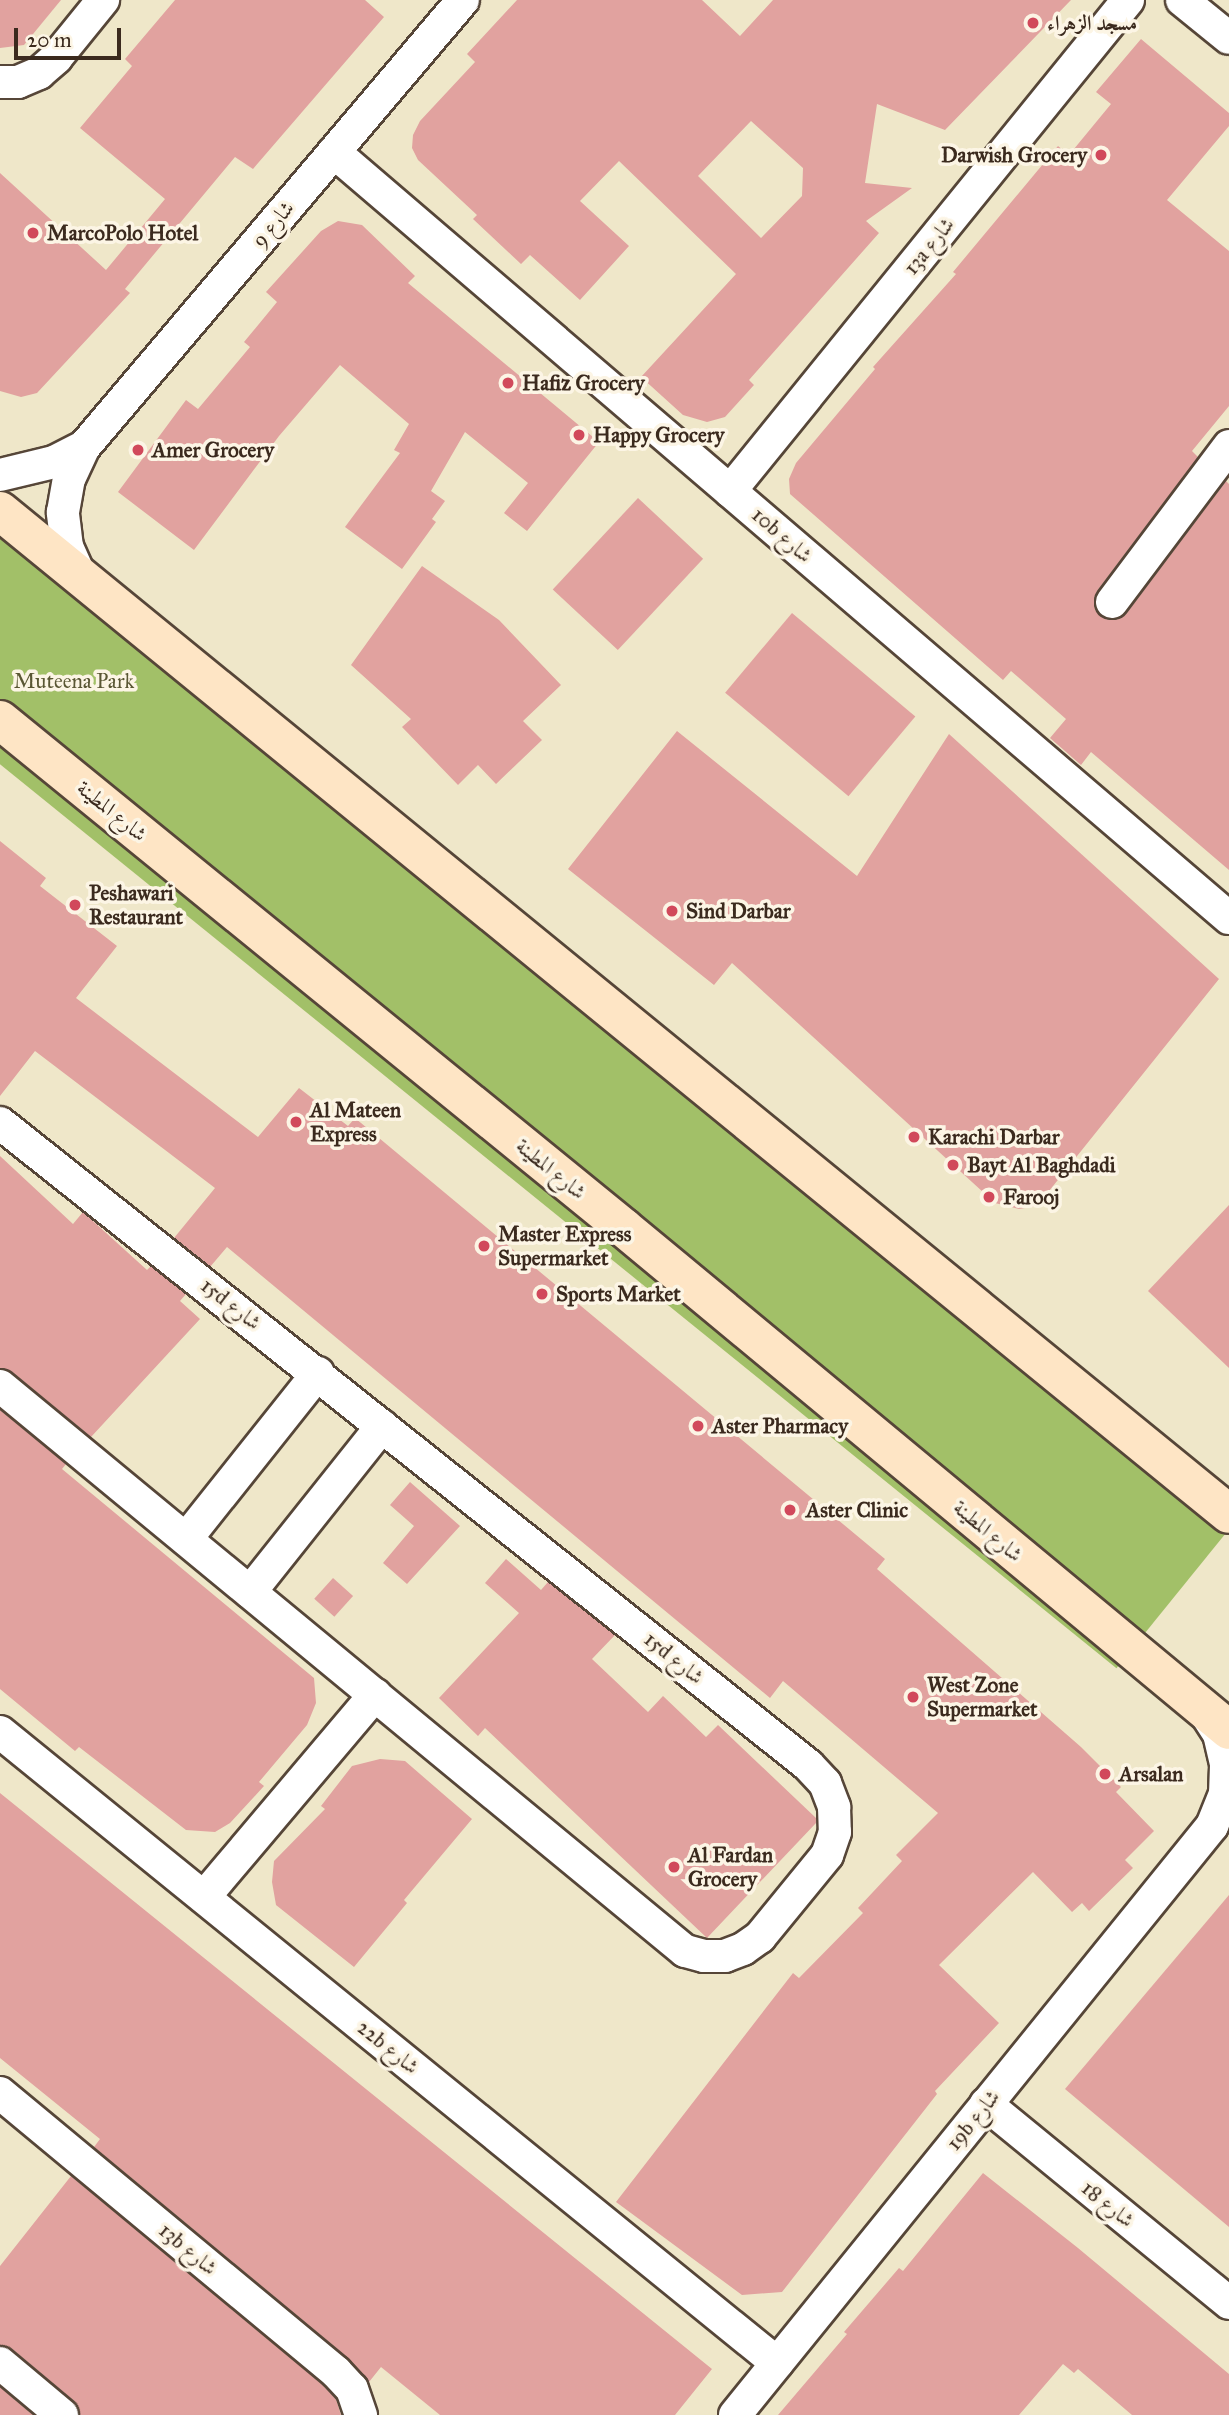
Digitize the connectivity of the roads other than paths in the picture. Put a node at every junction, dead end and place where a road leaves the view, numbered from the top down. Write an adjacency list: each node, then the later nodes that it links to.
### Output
1 (103, 0): 6 (street)
2 (463, 0): 7 (street, شارع 9)
3 (1128, 0): 11 (street, 13a شارع)
4 (1182, 0): 5 (street)
5 (1229, 38)
6 (0, 82)
7 (334, 152): 9 (street, شارع 9); 11 (street, 10b شارع)
8 (1229, 446): 14 (street)
9 (84, 447): 10 (street, شارع 9); 13 (street, شارع 9)
10 (0, 475)
11 (730, 491): 16 (street, 10b شارع)
12 (0, 511): 13 (street)
13 (81, 578): 21 (street)
14 (1112, 602)
15 (0, 720): 25 (street, شارع المطينة)
16 (1229, 918)
17 (0, 1123): 18 (street, 15d شارع)
18 (318, 1373): 20 (street, 15d شارع); 22 (street)
19 (0, 1386): 22 (street, 15d شارع)
20 (382, 1426): 23 (street); 24 (street, 15d شارع)
21 (1229, 1514)
22 (186, 1539): 23 (street, 15d شارع)
23 (250, 1592): 24 (street, 15d شارع)
24 (375, 1695): 28 (street)
25 (1216, 1719): 27 (street, 19b شارع)
26 (0, 1732): 28 (street, 22b شارع)
27 (1220, 1821): 30 (street, 19b شارع)
28 (204, 1897): 33 (street, 22b شارع)
29 (0, 2093): 35 (street, 13b شارع)
30 (986, 2105): 31 (street, شارع 18); 33 (street, 19b شارع)
31 (1229, 2303)
32 (0, 2363): 34 (street)
33 (777, 2363): 36 (street, 19b شارع)
34 (62, 2415)
35 (361, 2415)
36 (735, 2415)

